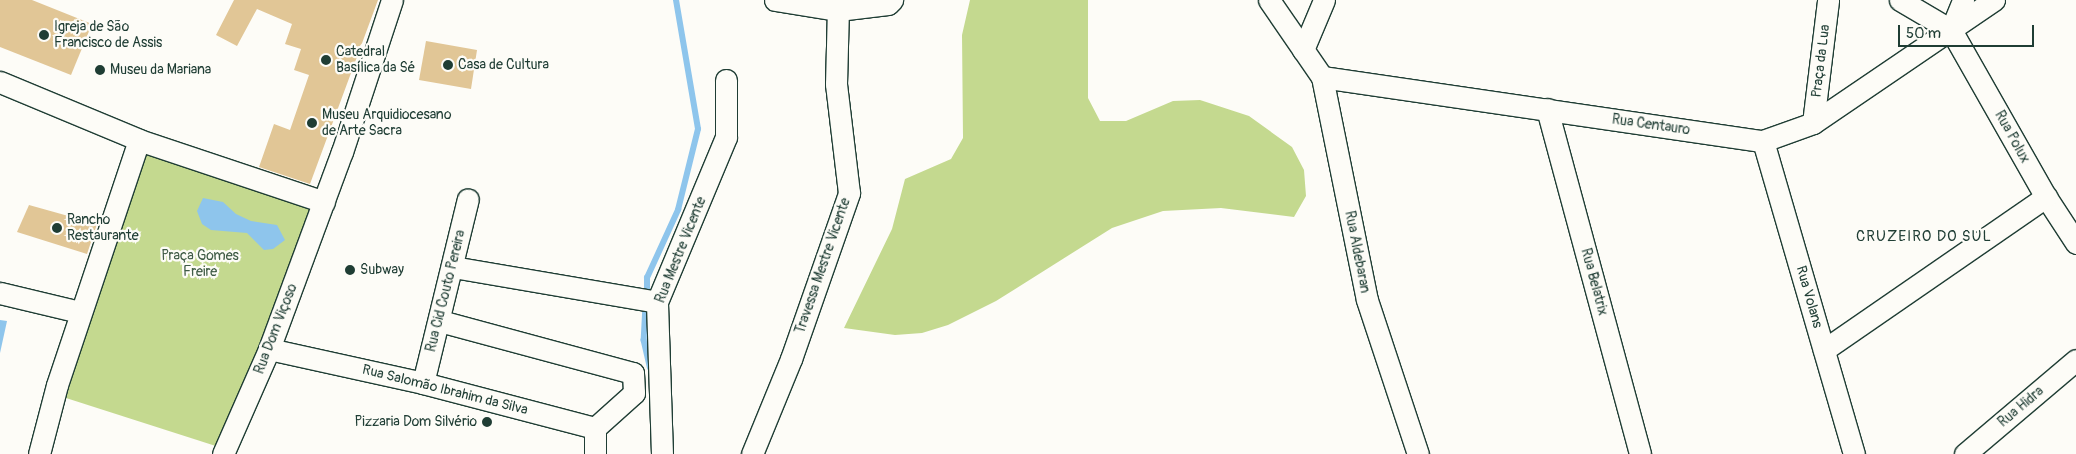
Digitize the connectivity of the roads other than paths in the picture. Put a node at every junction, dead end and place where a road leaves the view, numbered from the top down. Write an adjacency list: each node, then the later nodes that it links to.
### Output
1 (392, 0): 22 (street, Rua Dom Viçoso)
2 (775, 0): 10 (street)
3 (892, 0): 10 (street)
4 (1269, 0): 12 (street, Rua Aldebaran)
5 (1324, 0): 12 (street)
6 (1828, 0): 17 (street, Praça da Lua)
7 (1900, 0): 11 (street)
8 (1963, 0): 11 (street)
9 (1994, 0): 11 (street, Rua Centauro)
10 (838, 10): 38 (street, Travessa Mestre Vicente)
11 (1951, 30): 17 (street, Rua Centauro); 20 (street, Rua Polux)
12 (1303, 50): 13 (street, Rua Aldebaran)
13 (1322, 77): 16 (street, Rua Centauro); 39 (street, Rua Aldebaran)
14 (726, 80): 26 (street, Rua Mestre Vicente)
15 (0, 82): 18 (street)
16 (1547, 109): 19 (street, Rua Centauro); 40 (street, Rua Belatrix)
17 (1813, 123): 19 (street, Rua Centauro)
18 (139, 140): 22 (street); 27 (street)
19 (1763, 141): 30 (street, Rua Volans)
20 (2046, 197): 23 (street, Rua Polux); 30 (street)
21 (468, 198): 24 (street, Rua Cid Couto Pereira)
22 (324, 202): 29 (street, Rua Dom Viçoso)
23 (2076, 243)
24 (453, 267): 26 (street); 28 (street, Rua Cid Couto Pereira)
25 (0, 293): 27 (street)
26 (657, 302): 37 (street, Rua Mestre Vicente)
27 (80, 312): 34 (street)
28 (440, 321): 32 (street, Rua Cid Couto Pereira); 33 (street)
29 (269, 349): 32 (street, Rua Salomão Ibrahim da Silva); 35 (street, Rua Dom Viçoso)
30 (1824, 350): 41 (street, Rua Volans)
31 (2076, 360): 42 (street, Rua Hidra)
32 (423, 383): 33 (street, Rua Salomão Ibrahim da Silva)
33 (595, 428): 36 (street)
34 (40, 454)
35 (223, 454)
36 (595, 454)
37 (662, 454)
38 (752, 454)
39 (1418, 454)
40 (1640, 454)
41 (1854, 454)
42 (1965, 454)

